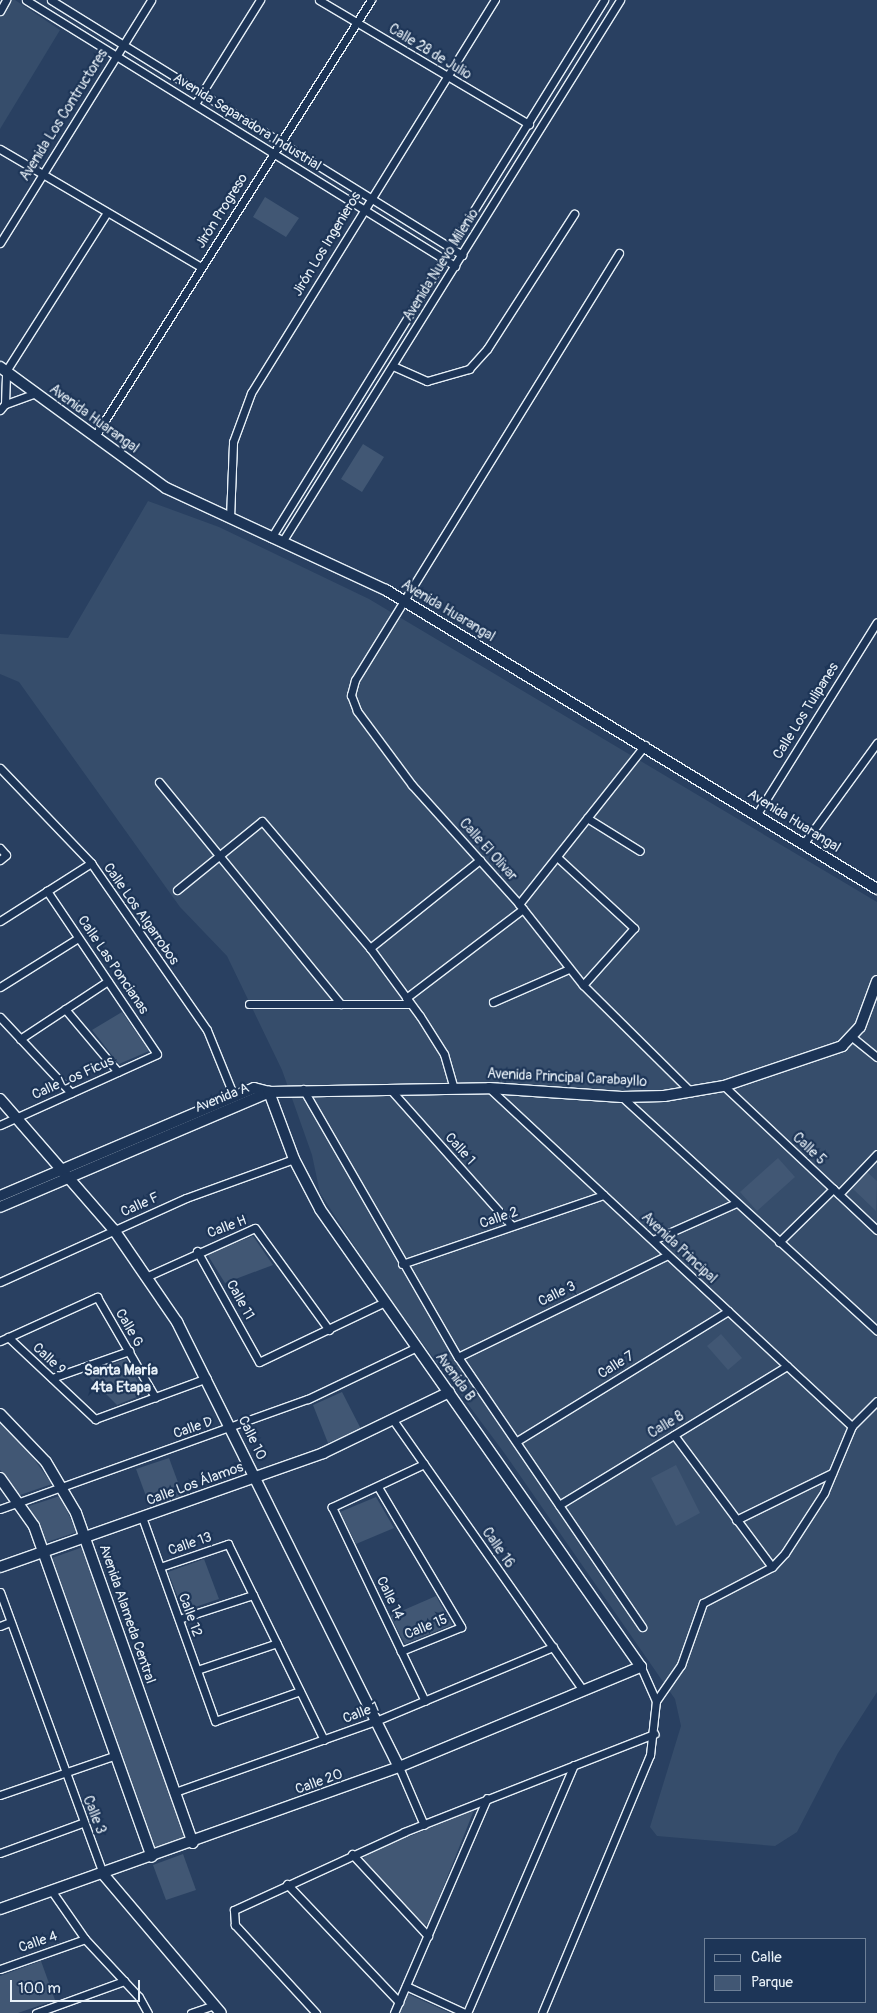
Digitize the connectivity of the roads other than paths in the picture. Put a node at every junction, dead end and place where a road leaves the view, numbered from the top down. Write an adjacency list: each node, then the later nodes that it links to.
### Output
1 (6, 0): 11 (street)
2 (26, 0): 14 (street, Avenida Separadora Industrial)
3 (51, 0): 13 (street, Avenida Separadora Industrial)
4 (151, 0): 13 (street, Avenida Los Contructores)
5 (260, 0): 16 (street)
6 (319, 0): 12 (street, Calle 28 de Julio)
7 (371, 0): 12 (street, Jirón Progreso)
8 (495, 0): 15 (street, Jirón Los Ingenieros)
9 (604, 0): 18 (street, Avenida Nuevo Milenio)
10 (620, 0): 30 (street, Avenida Nuevo Milenio)
11 (0, 11)
12 (357, 23): 15 (street, Calle 28 de Julio); 19 (street, Jirón Progreso)
13 (122, 44): 14 (street, Avenida Los Contructores); 16 (street, Avenida Separadora Industrial)
14 (116, 55): 17 (street, Avenida Separadora Industrial); 22 (street, Avenida Los Contructores)
15 (447, 77): 18 (street, Calle 28 de Julio); 23 (street, Jirón Los Ingenieros)
16 (202, 93): 17 (street); 19 (street, Avenida Separadora Industrial)
17 (195, 104): 21 (street, Avenida Separadora Industrial)
18 (529, 124): 28 (street, Avenida Nuevo Milenio)
19 (281, 142): 21 (street, Jirón Progreso); 23 (street, Avenida Separadora Industrial)
20 (0, 149): 22 (street)
21 (274, 153): 24 (street, Avenida Separadora Industrial); 33 (street, Jirón Progreso)
22 (43, 174): 25 (street); 27 (street, Avenida Los Contructores)
23 (369, 197): 24 (street, Jirón Los Ingenieros); 28 (street, Avenida Separadora Industrial)
24 (363, 208): 31 (street, Avenida Separadora Industrial); 39 (street, Jirón Los Ingenieros)
25 (106, 214): 33 (street); 35 (street)
26 (574, 214): 34 (street)
27 (0, 243)
28 (452, 248): 30 (street, Avenida Separadora Industrial); 31 (street, Avenida Nuevo Milenio)
29 (619, 253): 42 (street)
30 (462, 255): 32 (street, Avenida Nuevo Milenio)
31 (445, 259): 32 (street, Avenida Separadora Industrial); 40 (street, Avenida Nuevo Milenio)
32 (456, 266): 34 (street, Avenida Nuevo Milenio)
33 (201, 268): 38 (street, Jirón Progreso)
34 (393, 366): 41 (street, Avenida Nuevo Milenio)
35 (3, 369): 36 (street, Avenida Huarangal); 37 (street)
36 (36, 394): 37 (street); 38 (street, Avenida Huarangal)
37 (3, 407)
38 (95, 436): 39 (street, Avenida Huarangal)
39 (230, 518): 40 (street, Avenida Huarangal)
40 (271, 538): 41 (street, Avenida Huarangal)
41 (282, 542): 42 (street, Avenida Huarangal)
42 (404, 601): 45 (street, Avenida Huarangal); 56 (street, Calle El Olivar)
43 (877, 622): 48 (street, Calle Los Tulipanes)
44 (877, 743): 50 (street)
45 (645, 745): 48 (street, Avenida Huarangal); 49 (street)
46 (0, 768): 57 (street, Calle Los Algarrobos)
47 (160, 782): 54 (street)
48 (757, 814): 50 (street, Avenida Huarangal)
49 (587, 818): 52 (street); 53 (street)
50 (804, 844): 58 (street, Avenida Huarangal)
51 (2, 850): 55 (street)
52 (640, 851)
53 (557, 857): 61 (street); 68 (street)
54 (218, 859): 59 (street); 64 (street); 73 (street)
55 (0, 860)
56 (480, 860): 61 (street, Calle El Olivar); 64 (street)
57 (91, 863): 60 (street); 89 (street, Calle Los Algarrobos)
58 (877, 889)
59 (177, 890)
60 (47, 891): 62 (street); 63 (street, Calle Las Poncianas)
61 (521, 907): 65 (street, Calle El Olivar); 70 (street)
62 (0, 921)
63 (78, 938): 66 (street, Calle Las Poncianas); 69 (street)
64 (370, 948): 70 (street)
65 (570, 969): 68 (street, Calle El Olivar); 71 (street)
66 (108, 981): 74 (street); 78 (street, Calle Las Poncianas)
67 (877, 981): 76 (street, Avenida Principal Carabayllo)
68 (583, 985): 87 (street, Calle El Olivar)
69 (0, 986)
70 (408, 1001): 73 (street); 84 (street)
71 (493, 1002)
72 (249, 1004): 73 (street)
73 (341, 1004)
74 (65, 1009): 77 (street); 80 (street)
75 (0, 1017): 77 (street)
76 (852, 1037): 79 (street); 81 (street, Avenida Principal Carabayllo)
77 (20, 1039): 88 (street)
78 (157, 1054): 80 (street, Calle Los Ficus)
79 (877, 1057)
80 (118, 1072): 88 (street, Calle Los Ficus)
81 (724, 1086): 87 (street, Avenida Principal Carabayllo); 99 (street, Calle 5)
82 (303, 1088): 83 (street, Avenida Principal Carabayllo); 86 (street, Avenida Principal Carabayllo); 111 (street, Avenida B)
83 (390, 1088): 84 (street, Avenida Principal Carabayllo); 104 (street, Calle 1)
84 (454, 1088): 85 (street, Avenida Principal Carabayllo)
85 (489, 1088): 90 (street, Avenida Principal Carabayllo); 100 (street, Avenida Principal)
86 (268, 1092): 89 (street, Avenida A); 96 (street, Avenida B); 97 (street, Avenida A)
87 (691, 1092): 90 (street, Avenida Principal Carabayllo)
88 (71, 1093): 92 (street, Calle Los Ficus)
89 (233, 1094): 97 (street, Avenida A)
90 (622, 1097): 102 (street)
91 (0, 1098): 92 (street, Calle 10)
92 (16, 1118): 93 (street, Calle Los Ficus); 95 (street, Calle 10)
93 (0, 1125)
94 (877, 1154): 99 (street)
95 (49, 1156): 97 (street, Calle 10); 98 (street)
96 (294, 1159): 105 (street, Calle F); 114 (street, Avenida B)
97 (63, 1172): 98 (street, Avenida A); 103 (street, Avenida A); 105 (street, Calle 10)
98 (46, 1174): 101 (street, Avenida A)
99 (836, 1192): 106 (street, Calle 5); 108 (street)
100 (603, 1195): 104 (street, Calle 2); 107 (street, Avenida Principal)
101 (0, 1196)
102 (736, 1203): 107 (street); 108 (street)
103 (0, 1206)
104 (512, 1226): 111 (street, Calle 2)
105 (114, 1230): 112 (street, Calle 10); 113 (street, Calle F)
106 (877, 1230)
107 (653, 1240): 110 (street, Avenida Principal)
108 (779, 1242): 117 (street)
109 (197, 1251): 112 (street, Calle H); 116 (street, Calle H); 116 (street, Calle 11)
110 (668, 1255): 115 (street, Avenida Principal); 122 (street, Calle 3)
111 (402, 1264): 122 (street, Avenida B)
112 (148, 1276): 125 (street, Calle 10)
113 (0, 1282)
114 (385, 1302): 116 (street); 120 (street, Avenida B)
115 (728, 1311): 123 (street, Avenida Principal); 134 (street, Calle 7)
116 (329, 1330)
117 (877, 1331)
118 (8, 1337): 119 (street); 121 (street, Calle G); 124 (street, Calle 9)
119 (0, 1341)
120 (417, 1347): 126 (street, Avenida B); 132 (street, Calle D)
121 (128, 1351): 124 (street); 127 (street, Calle G)
122 (458, 1357): 134 (street, Avenida B)
123 (787, 1366): 131 (street, Avenida Principal); 133 (street, Calle 8)
124 (52, 1378): 127 (street, Calle 9)
125 (208, 1378): 127 (street); 132 (street, Calle 10)
126 (449, 1392): 130 (street, Calle Los Álamos); 160 (street, Avenida B)
127 (155, 1397)
128 (877, 1401): 131 (street)
129 (0, 1414): 139 (street, Avenida Alameda Central)
130 (393, 1420): 135 (street, Calle 16); 137 (street, Calle Los Álamos)
131 (852, 1426): 136 (street)
132 (232, 1427): 137 (street, Calle 10); 139 (street, Calle D)
133 (674, 1435): 142 (street, Calle 8); 145 (street)
134 (517, 1441): 142 (street, Avenida B)
135 (424, 1464): 140 (street); 158 (street, Calle 16)
136 (832, 1474): 145 (street); 149 (street)
137 (256, 1476): 144 (street, Calle Los Álamos); 166 (street, Calle 10)
138 (0, 1478): 141 (street)
139 (62, 1487): 141 (street, Calle D); 146 (street, Avenida Alameda Central)
140 (378, 1487): 159 (street, Calle 14); 159 (street, Calle 15)
141 (21, 1502): 143 (street, Calle D); 147 (street)
142 (559, 1505): 156 (street, Avenida B)
143 (0, 1509)
144 (142, 1517): 146 (street, Calle Los Álamos); 148 (street, Calle 12)
145 (736, 1520): 149 (street)
146 (85, 1537): 147 (street, Calle Los Álamos); 173 (street, Avenida Alameda Central)
147 (44, 1552): 150 (street, Calle Los Álamos); 169 (street)
148 (160, 1567): 152 (street, Calle 13); 153 (street, Calle 12)
149 (772, 1567): 165 (street)
150 (0, 1568)
151 (0, 1592): 154 (street, Calle 3)
152 (253, 1595): 153 (street); 157 (street)
153 (179, 1619): 161 (street, Calle 12)
154 (10, 1622): 155 (street); 172 (street, Calle 3)
155 (0, 1626)
156 (642, 1627)
157 (276, 1643): 161 (street); 163 (street)
158 (553, 1647): 162 (street, Calle 16); 164 (street, Calle 1)
159 (401, 1651): 164 (street, Calle 14)
160 (641, 1666): 162 (street, Calle 20); 165 (street)
161 (197, 1670): 163 (street, Calle 12)
162 (583, 1690): 171 (street, Calle 20)
163 (300, 1691): 168 (street)
164 (425, 1701): 166 (street, Calle 1)
165 (656, 1701): 167 (street)
166 (376, 1721): 168 (street, Calle 1); 171 (street, Calle 10)
167 (654, 1734): 170 (street); 200 (street)
168 (324, 1740): 173 (street, Calle 1)
169 (116, 1755): 172 (street); 181 (street)
170 (574, 1765): 175 (street); 199 (street)
171 (399, 1767): 177 (street, Calle 10); 178 (street, Calle 20)
172 (62, 1773): 174 (street); 176 (street, Calle 3)
173 (175, 1792): 178 (street, Avenida Alameda Central)
174 (0, 1795)
175 (487, 1798): 177 (street); 186 (street)
176 (82, 1823): 179 (street); 182 (street, Calle 3)
177 (424, 1825): 180 (street)
178 (193, 1843): 181 (street, Calle 20)
179 (0, 1853)
180 (352, 1854): 183 (street); 186 (street)
181 (152, 1857): 182 (street, Calle 20)
182 (103, 1874): 184 (street, Calle 20); 192 (street, Calle 3)
183 (287, 1884): 191 (street); 197 (street)
184 (51, 1890): 185 (street, Calle 20); 187 (street, Calle 4)
185 (0, 1909)
186 (428, 1936): 190 (street)
187 (85, 1939): 188 (street, Calle 4); 189 (street, Calle 4)
188 (0, 1969)
189 (124, 1981): 193 (street); 194 (street, Calle 4)
190 (406, 1986): 191 (street); 199 (street)
191 (399, 2002): 198 (street)
192 (214, 2005): 195 (street); 196 (street, Calle 3)
193 (36, 2013)
194 (148, 2013)
195 (191, 2013)
196 (221, 2013)
197 (316, 2013)
198 (394, 2013)
199 (466, 2013)
200 (542, 2013)

